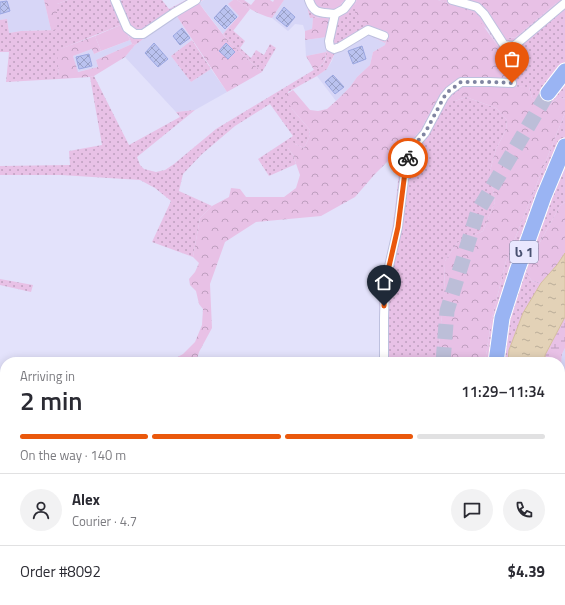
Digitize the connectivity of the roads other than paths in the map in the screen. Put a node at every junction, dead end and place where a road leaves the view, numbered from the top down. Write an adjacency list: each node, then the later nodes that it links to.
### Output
1 (115, 0): 2 (street)
2 (196, 0)
3 (309, 0): 7 (street)
4 (351, 0): 7 (street)
5 (452, 0): 6 (street)
6 (565, 3)
7 (335, 14): 8 (street)
8 (384, 36)
9 (565, 72): 11 (highway)
10 (512, 83): 13 (street)
11 (548, 93)
12 (565, 146): 14 (highway, ს 1)
13 (384, 357)
14 (497, 357)

